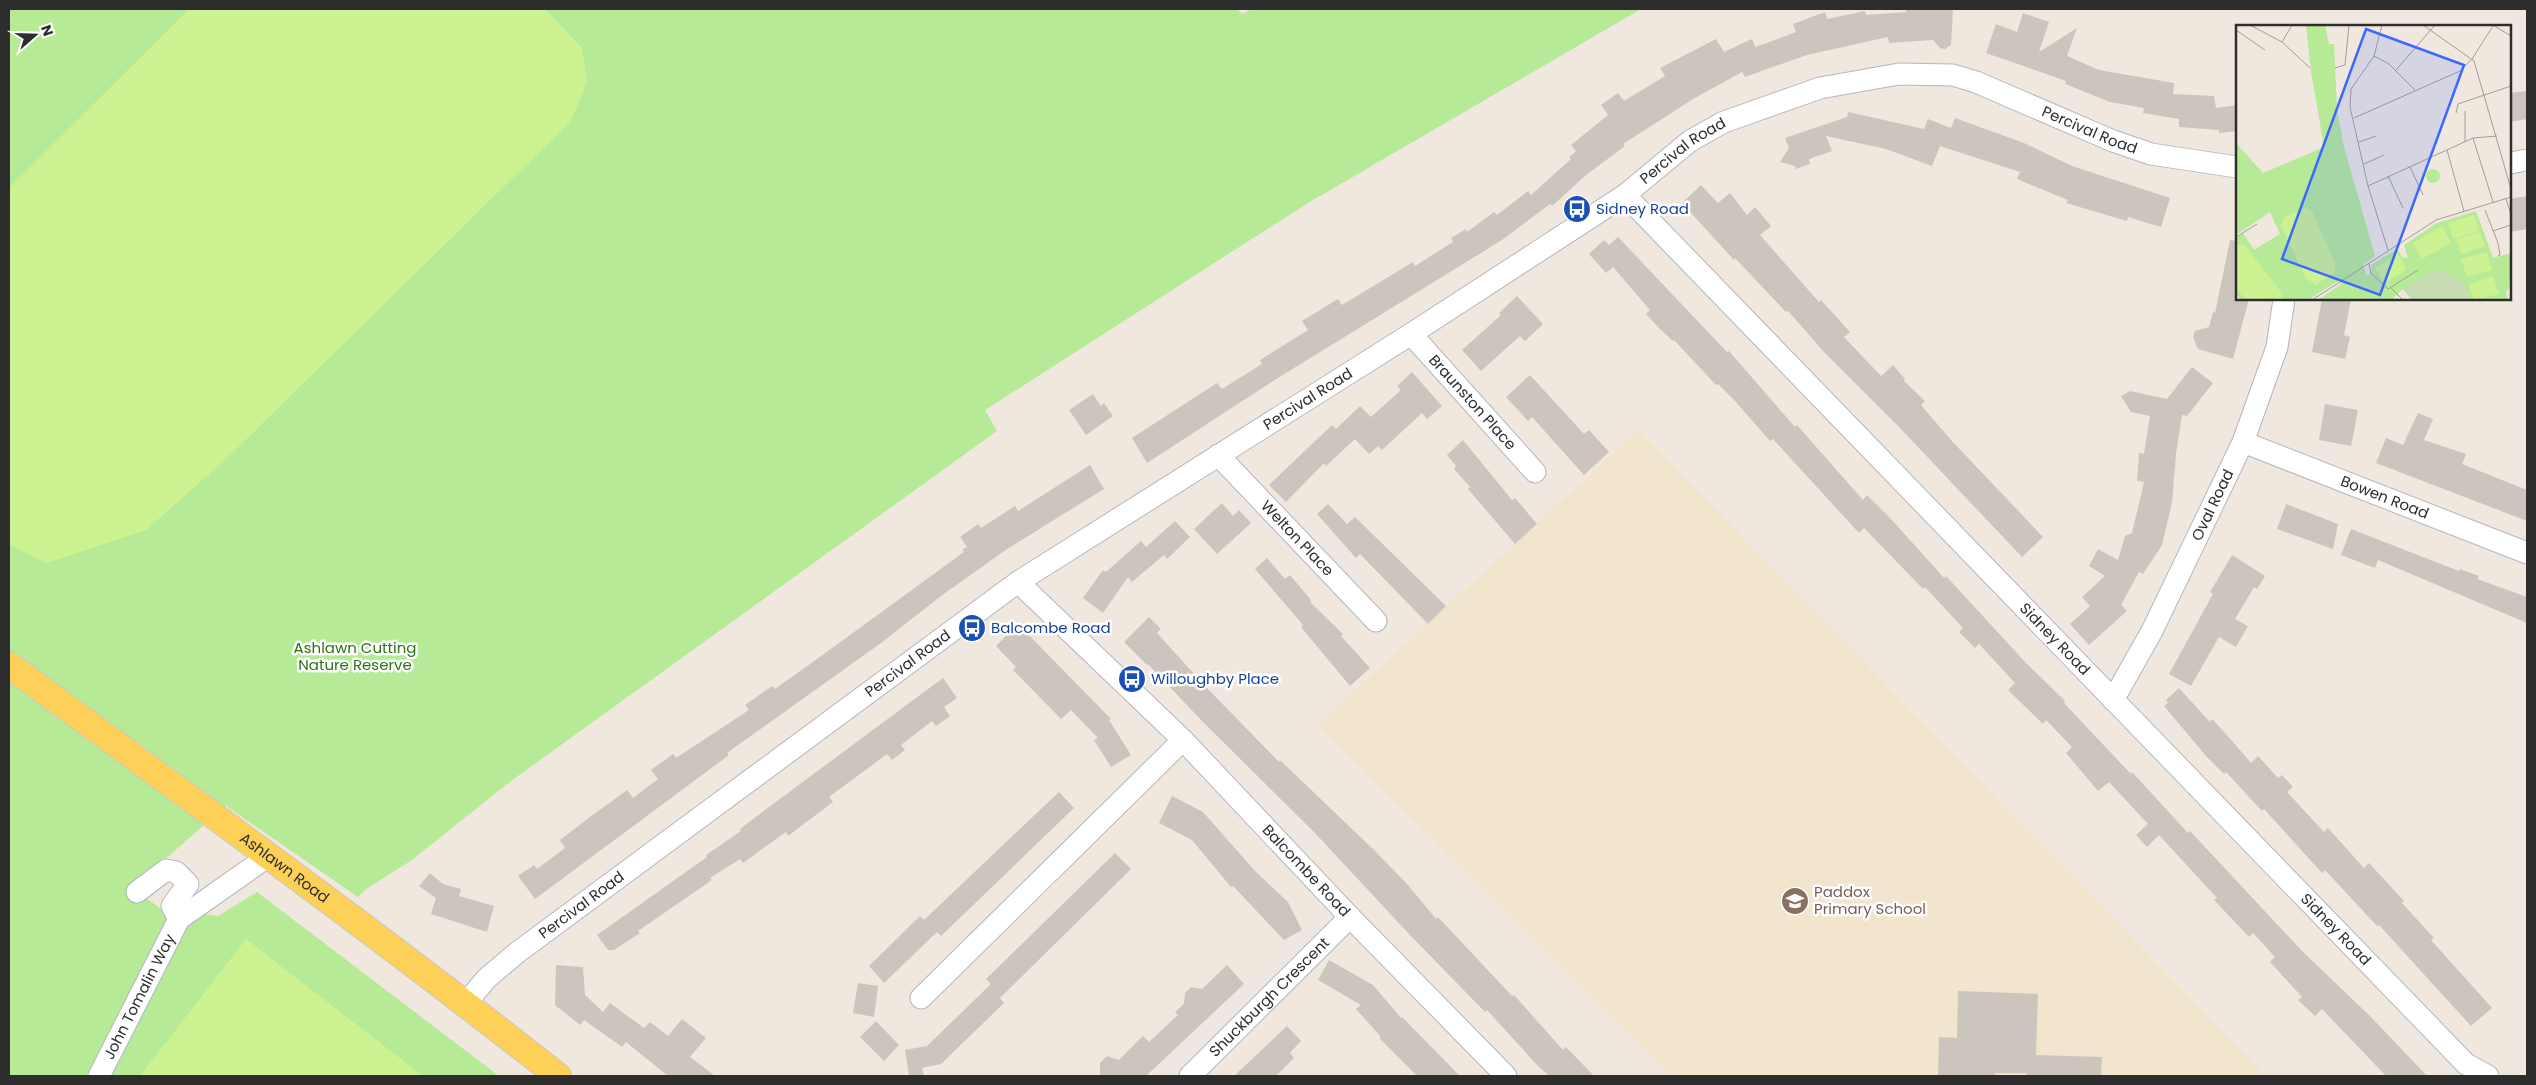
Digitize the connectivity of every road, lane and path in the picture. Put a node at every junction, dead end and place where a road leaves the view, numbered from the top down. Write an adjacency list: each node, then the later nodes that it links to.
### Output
1 (2527, 160): 2 (street)
2 (2511, 163)
3 (2236, 167): 4 (street, Percival Road)
4 (1625, 195): 6 (street, Percival Road); 14 (street, Sidney Road)
5 (2284, 300): 7 (street, Oval Road)
6 (1411, 334): 8 (street, Percival Road); 9 (street, Braunston Place)
7 (2243, 442): 10 (street, Bowen Road); 14 (street, Oval Road)
8 (1218, 455): 11 (street, Percival Road); 12 (street, Welton Place)
9 (1535, 472)
10 (2527, 553)
11 (1018, 582): 15 (street, Balcombe Road); 21 (street, Percival Road)
12 (1376, 620)
13 (9, 665): 16 (main road, Ashlawn Road)
14 (2113, 700): 26 (street, Sidney Road)
15 (1183, 740): 18 (street, Balcombe Road); 20 (street)
16 (270, 856): 19 (street); 21 (main road, Ashlawn Road)
17 (137, 892): 19 (street)
18 (1350, 917): 24 (street, Shuckburgh Crescent); 25 (street, Balcombe Road)
19 (179, 919): 22 (street, John Tomalin Way)
20 (921, 998)
21 (466, 1003): 23 (main road, Ashlawn Road)
22 (100, 1076)
23 (558, 1076)
24 (1190, 1076)
25 (1506, 1076)
26 (2488, 1076)

